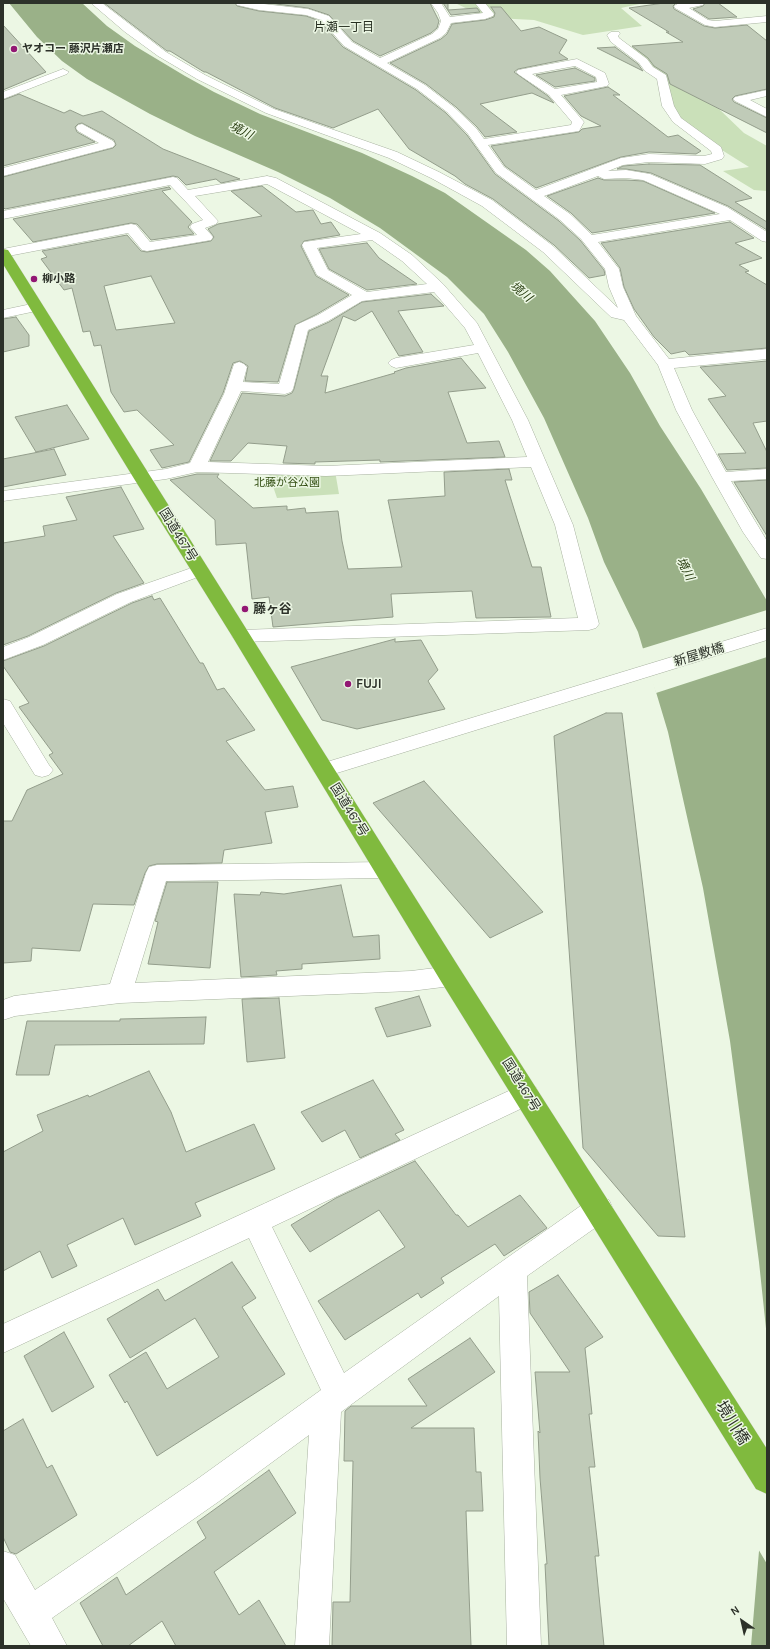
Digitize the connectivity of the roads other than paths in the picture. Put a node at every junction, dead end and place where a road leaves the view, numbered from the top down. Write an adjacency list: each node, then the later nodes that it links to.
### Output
1 (96, 3): 31 (street)
2 (241, 3): 9 (street)
3 (436, 3): 7 (street)
4 (480, 3): 7 (street)
5 (699, 3): 6 (street)
6 (767, 19)
7 (446, 21): 9 (street)
8 (615, 34): 18 (street)
9 (380, 62): 16 (street)
10 (63, 72): 13 (street)
11 (553, 93): 11 (street); 16 (street)
12 (767, 93): 14 (street)
13 (3, 96)
14 (767, 114)
15 (82, 128): 17 (street)
16 (481, 143): 20 (street)
17 (3, 172)
18 (591, 175): 20 (street); 22 (street)
19 (186, 194): 21 (street); 23 (street); 26 (street)
20 (535, 195): 25 (street)
21 (3, 214)
22 (732, 216): 24 (street); 25 (street)
23 (375, 236): 27 (street); 28 (street)
24 (767, 238)
25 (589, 239): 31 (street)
26 (3, 253): 29 (highway, 国道467号)
27 (438, 287): 28 (street); 32 (street)
28 (365, 296): 38 (street)
29 (36, 307): 30 (street); 43 (highway, 国道467号)
30 (3, 314)
31 (629, 317): 35 (street)
32 (484, 348): 34 (street); 40 (street)
33 (767, 354): 35 (street)
34 (396, 363)
35 (665, 364): 44 (street)
36 (239, 367): 37 (street)
37 (234, 386): 38 (street); 41 (street)
38 (286, 389): 39 (street)
39 (281, 406)
40 (537, 462): 41 (street); 50 (street)
41 (197, 467): 43 (street)
42 (767, 474): 44 (street)
43 (141, 477): 45 (street); 48 (highway, 国道467号)
44 (720, 477): 46 (street)
45 (3, 496)
46 (759, 531): 47 (street)
47 (767, 554)
48 (200, 570): 50 (highway, 国道467号); 51 (street)
49 (767, 634): 54 (street, 新屋敷橋)
50 (242, 636): 54 (highway, 国道467号)
51 (3, 654)
52 (3, 706): 53 (street)
53 (42, 770)
54 (324, 770): 55 (highway, 国道467号)
55 (386, 870): 56 (highway, 国道467号); 57 (street)
56 (451, 976): 57 (street); 59 (highway, 国道467号)
57 (120, 993): 58 (street)
58 (3, 1010)
59 (526, 1094): 60 (highway, 国道467号); 61 (street)
60 (599, 1209): 62 (street); 64 (highway, 国道467号)
61 (255, 1221): 63 (street); 65 (street)
62 (513, 1269): 65 (street); 71 (street)
63 (3, 1340)
64 (697, 1367): 66 (highway, 境川橋)
65 (332, 1400): 68 (street); 70 (street)
66 (767, 1478)
67 (3, 1567): 68 (street)
68 (31, 1613): 69 (street)
69 (50, 1646)
70 (312, 1646)
71 (524, 1646)

